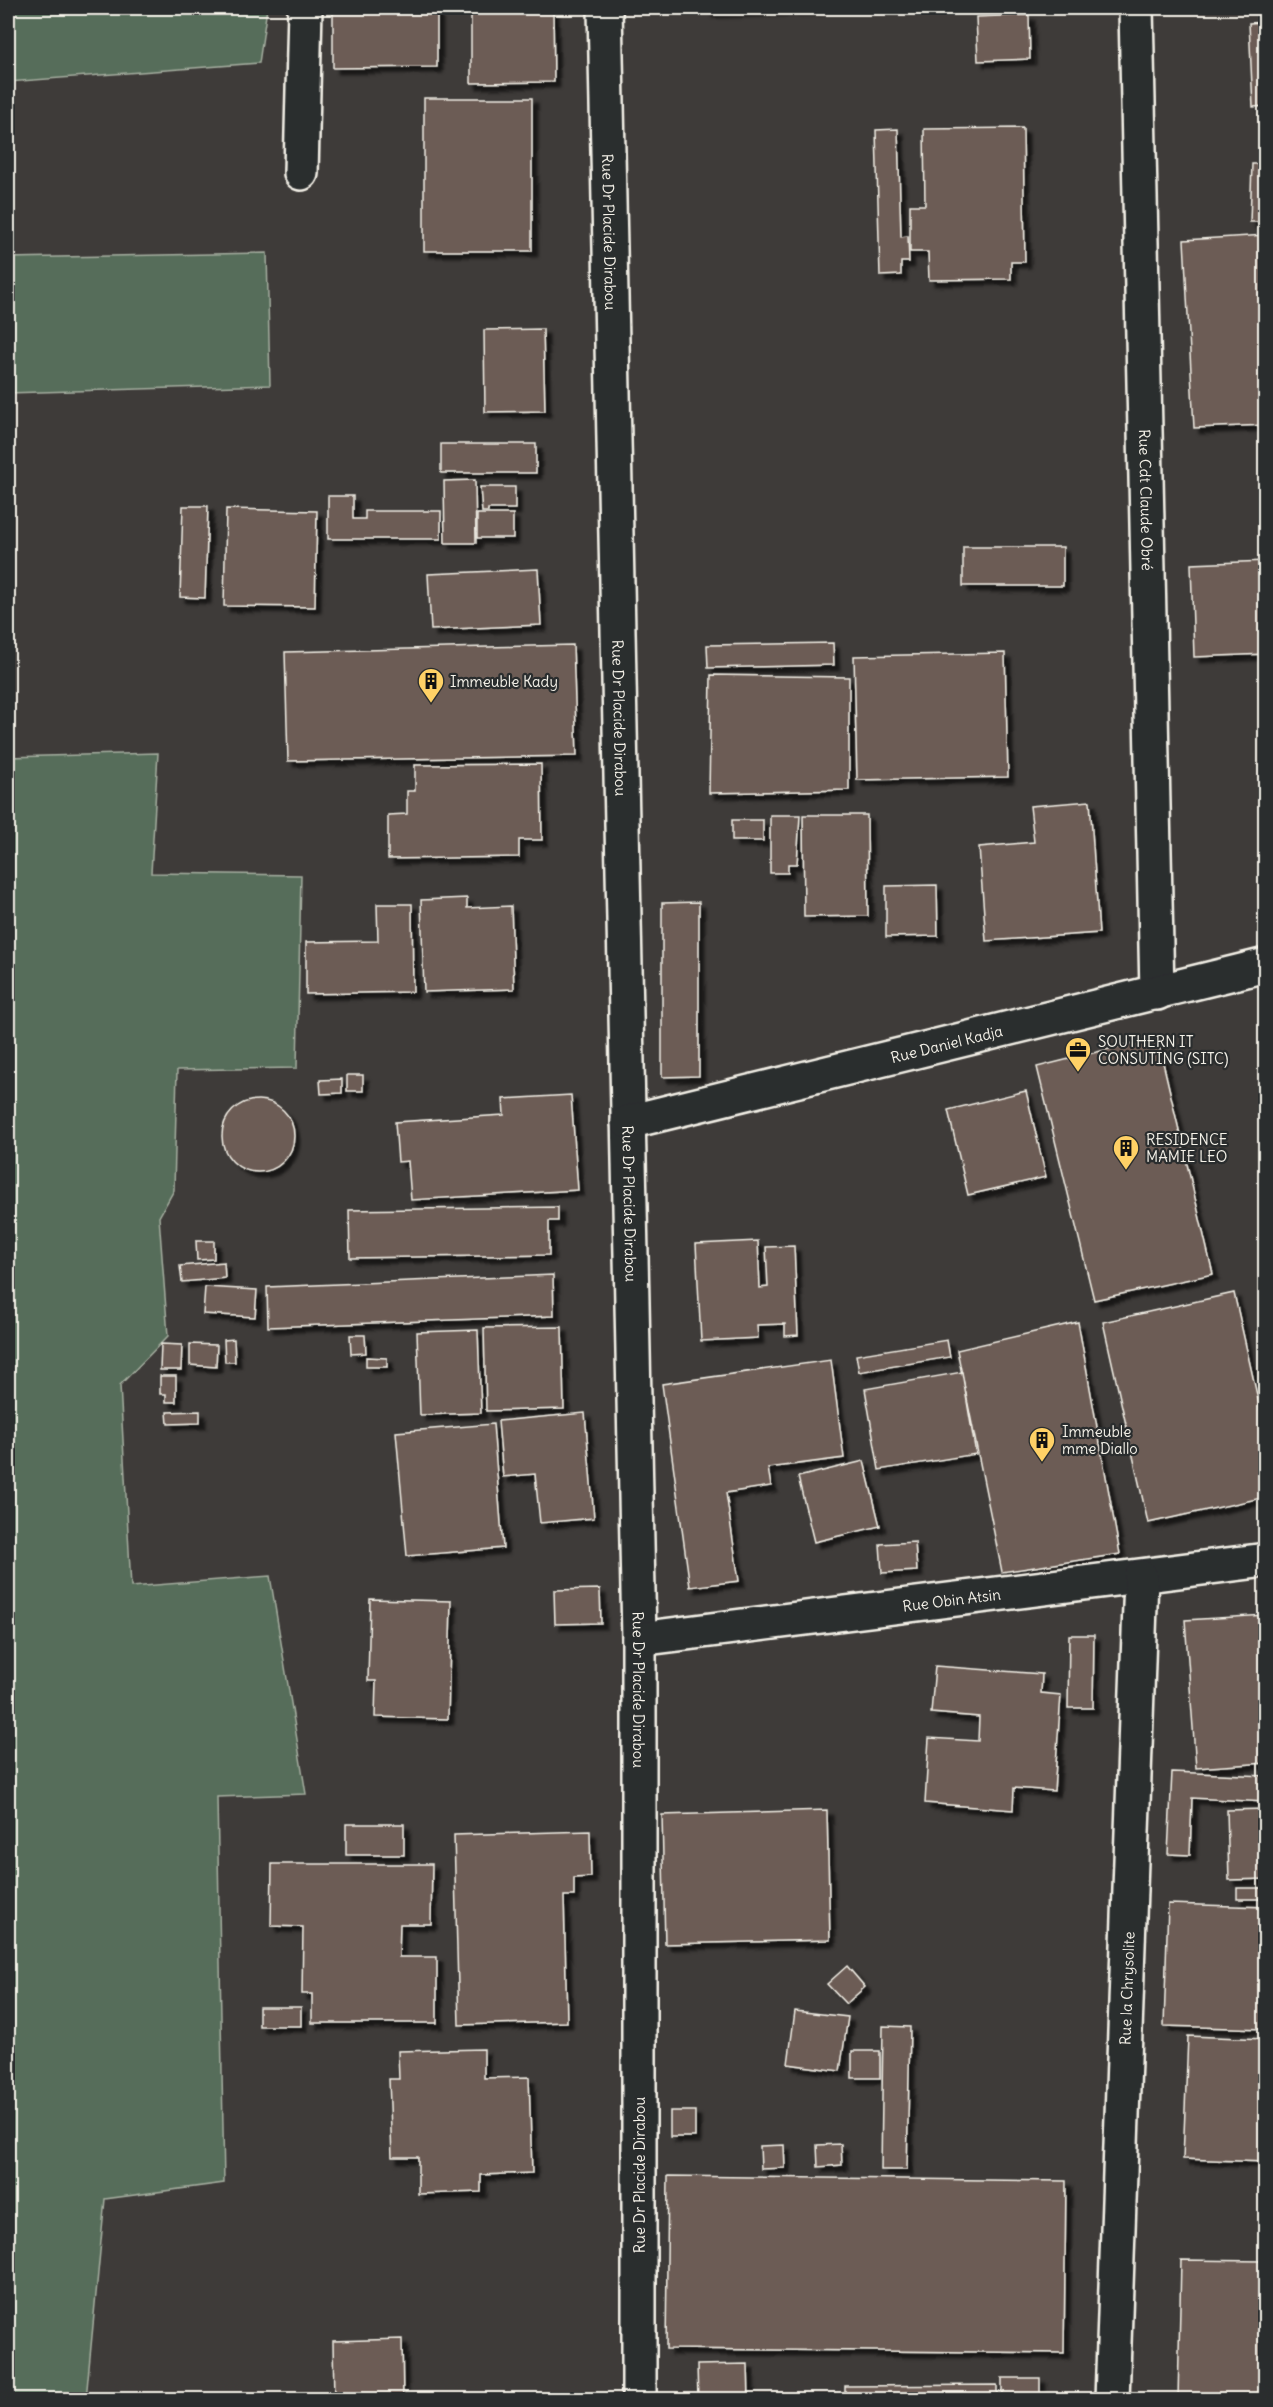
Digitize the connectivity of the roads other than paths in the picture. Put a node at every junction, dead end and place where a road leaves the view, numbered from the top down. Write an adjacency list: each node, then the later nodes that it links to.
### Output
1 (305, 8): 4 (street)
2 (605, 8): 7 (street, Rue Dr Placide Dirabou)
3 (1136, 8): 6 (street, Rue Cdt Claude Obré)
4 (301, 173)
5 (1266, 965): 6 (street, Rue Daniel Kadja)
6 (1157, 993): 7 (street, Rue Daniel Kadja)
7 (628, 1122): 10 (street, Rue Dr Placide Dirabou)
8 (1266, 1560): 9 (street, Rue Obin Atsin)
9 (1141, 1577): 10 (street, Rue Obin Atsin); 12 (street, Rue la Chrysolite)
10 (639, 1639): 11 (street, Rue Dr Placide Dirabou)
11 (639, 2400)
12 (1112, 2400)

